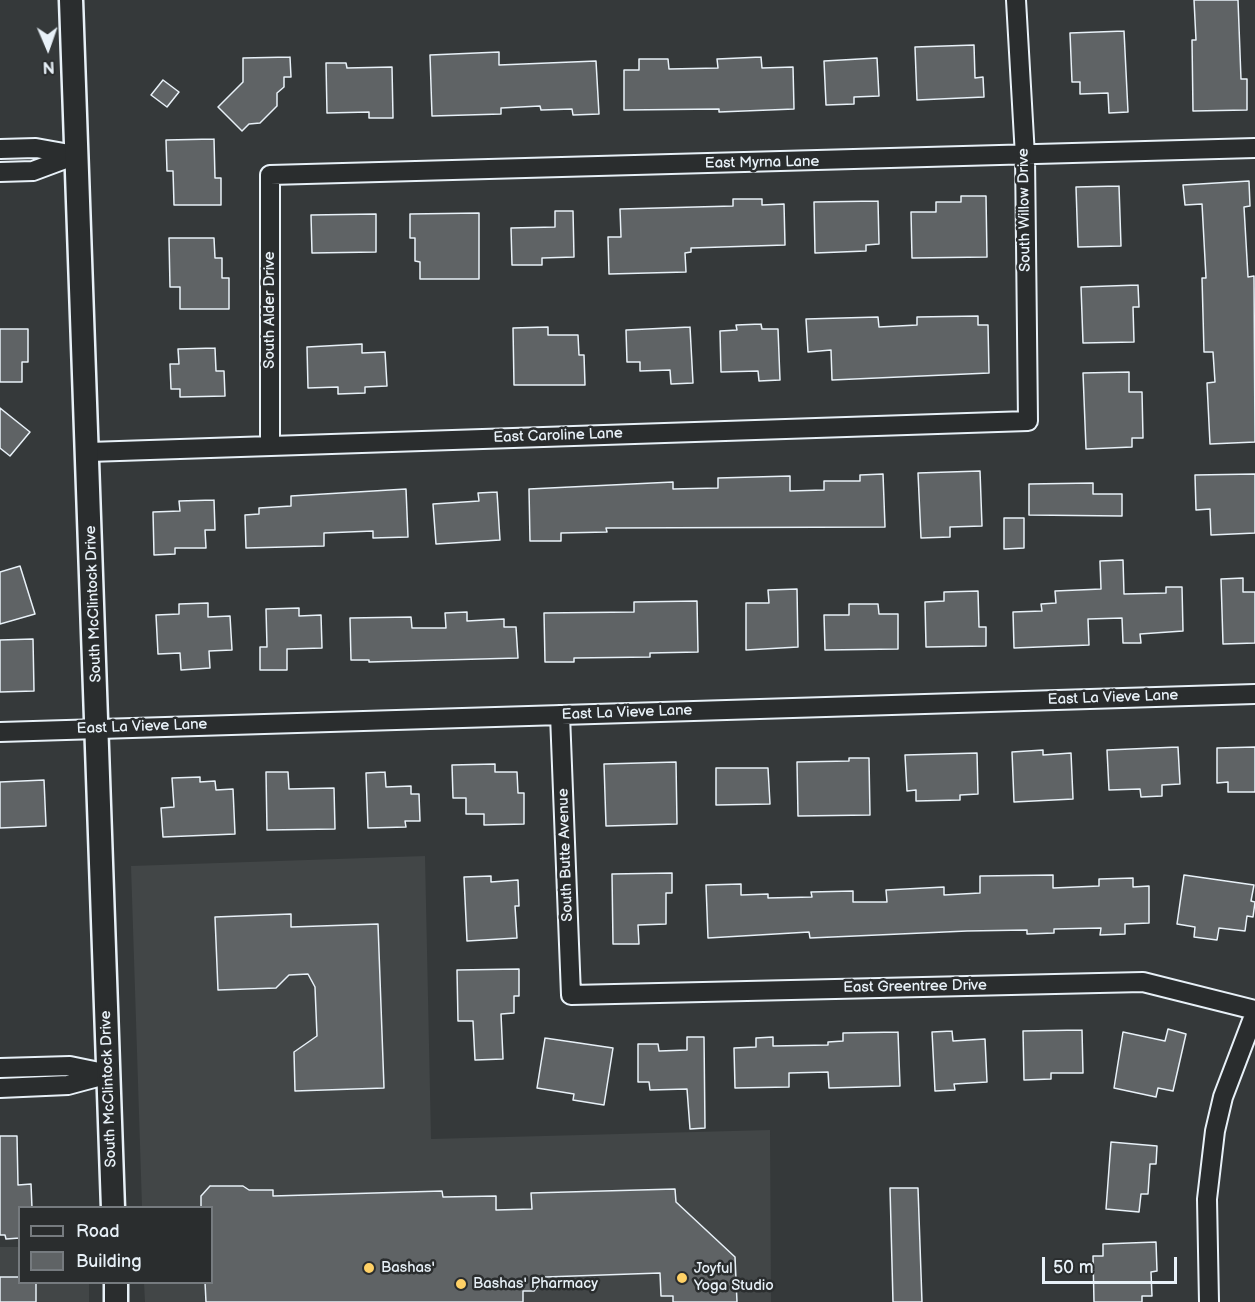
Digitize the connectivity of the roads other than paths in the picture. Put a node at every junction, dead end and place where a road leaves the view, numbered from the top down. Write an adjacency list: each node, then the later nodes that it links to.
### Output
1 (71, 0): 5 (main road, South McClintock Drive)
2 (1016, 0): 6 (street, South Willow Drive)
3 (1255, 148): 6 (street, East Myrna Lane)
4 (0, 149): 5 (street)
5 (76, 155): 7 (street); 11 (main road, South McClintock Drive)
6 (1025, 156): 8 (street, East Myrna Lane); 9 (street, South Willow Drive)
7 (0, 172)
8 (270, 176): 10 (street, South Alder Drive)
9 (1028, 421): 10 (street, East Caroline Lane)
10 (270, 445): 11 (street, East Caroline Lane)
11 (89, 452): 14 (main road, South McClintock Drive)
12 (1255, 694): 13 (street, East La Vieve Lane)
13 (560, 715): 14 (street, East La Vieve Lane); 16 (street, South Butte Avenue)
14 (98, 728): 15 (street, East La Vieve Lane); 19 (main road, South McClintock Drive)
15 (0, 732)
16 (571, 995): 17 (street, East Greentree Drive)
17 (1255, 1011): 24 (street)
18 (0, 1068): 19 (street)
19 (109, 1074): 20 (street); 21 (main road, South McClintock Drive)
20 (0, 1088)
21 (113, 1206)
22 (116, 1284): 23 (main road)
23 (116, 1302)
24 (1209, 1302)

